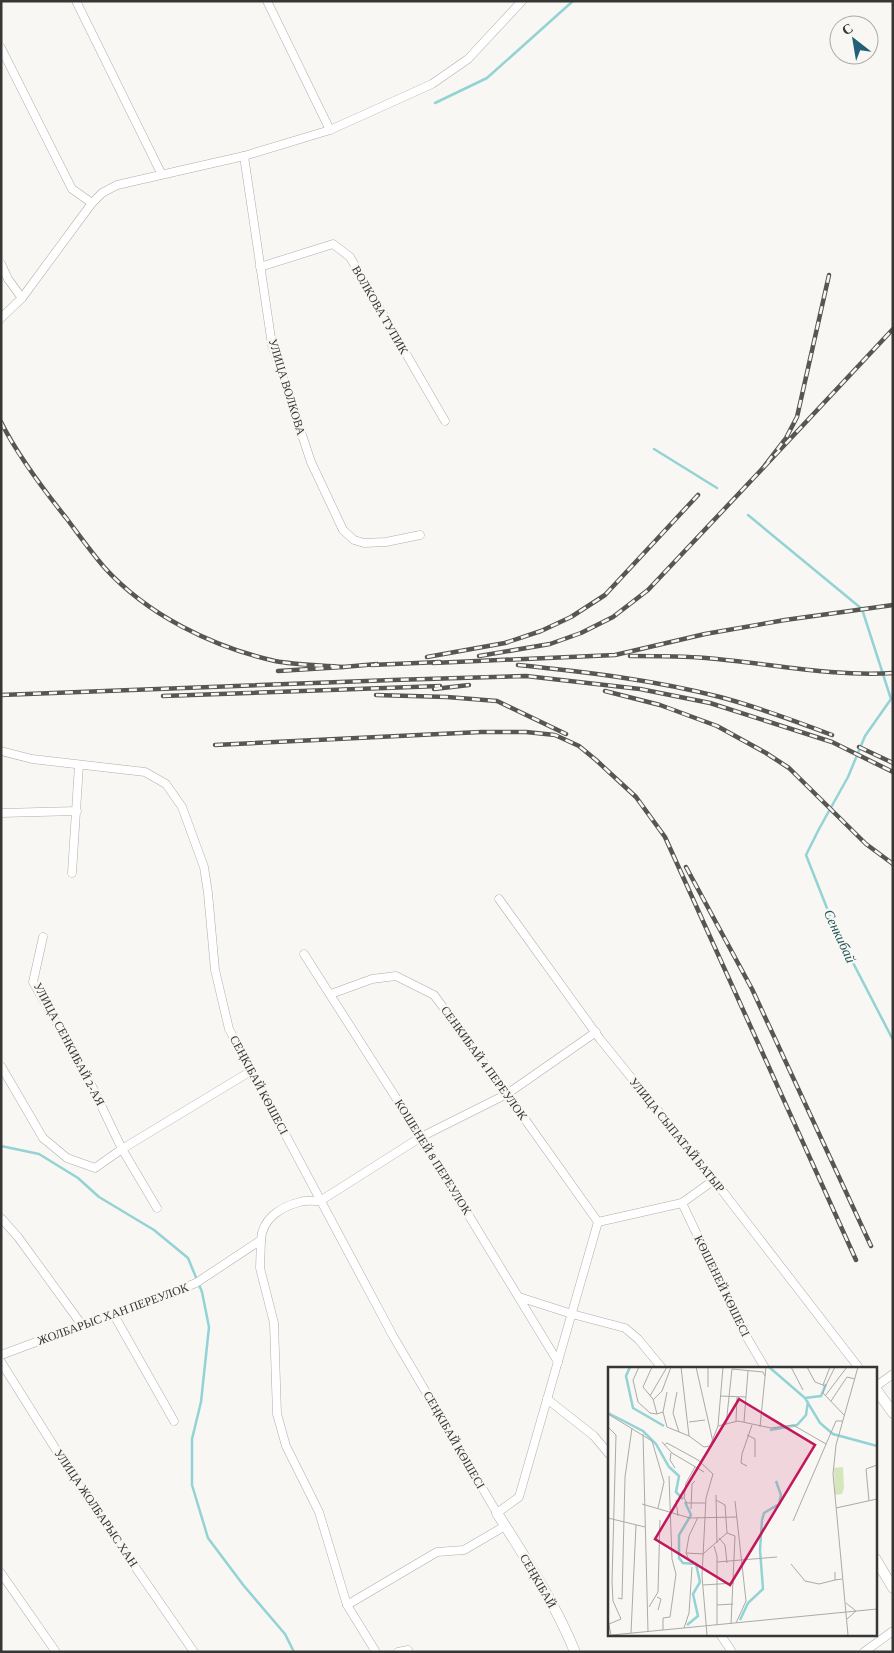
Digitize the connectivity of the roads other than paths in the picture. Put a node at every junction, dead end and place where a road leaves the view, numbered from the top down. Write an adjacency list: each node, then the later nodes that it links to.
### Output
1 (76, 1): 7 (street)
2 (267, 1): 5 (street)
3 (522, 1): 5 (street)
4 (1, 48): 8 (street)
5 (330, 130): 6 (street)
6 (244, 156): 7 (street); 10 (street, УЛИЦА ВОЛКОВА)
7 (161, 173): 8 (street)
8 (92, 203): 11 (street)
9 (1, 264): 11 (street)
10 (260, 267): 13 (street, ВОЛКОВА ТУПИК); 14 (street, УЛИЦА ВОЛКОВА)
11 (22, 298): 12 (street)
12 (1, 318)
13 (445, 421)
14 (420, 535)
15 (1, 750): 16 (street, СЕҢКІБАЙ КӨШЕСІ)
16 (79, 765): 17 (street); 26 (street, СЕҢКІБАЙ КӨШЕСІ)
17 (77, 811): 18 (street); 19 (street)
18 (1, 814)
19 (72, 873)
20 (499, 900): 24 (street, УЛИЦА СЫПАТАЙ БАТЫР)
21 (42, 937): 29 (street, УЛИЦА СЕНКИБАЙ 2-АЯ)
22 (304, 954): 23 (street, КОШЕНЕЙ 8 ПЕРЕУЛОК)
23 (331, 994): 27 (street, СЕНКИБАЙ 4 ПЕРЕУЛОК); 28 (street, КОШЕНЕЙ 8 ПЕРЕУЛОК)
24 (596, 1032): 27 (street); 30 (street, УЛИЦА СЫПАТАЙ БАТЫР)
25 (1, 1066): 29 (street)
26 (250, 1071): 29 (street); 31 (street, СЕҢКІБАЙ КӨШЕСІ)
27 (508, 1094): 28 (street); 35 (street, СЕНКИБАЙ 4 ПЕРЕУЛОК)
28 (421, 1136): 31 (street); 37 (street, КОШЕНЕЙ 8 ПЕРЕУЛОК)
29 (122, 1149): 33 (street, УЛИЦА СЕНКИБАЙ 2-АЯ)
30 (714, 1180): 32 (street); 46 (street, УЛИЦА СЫПАТАЙ БАТЫР)
31 (320, 1201): 36 (street); 54 (street, СЕҢКІБАЙ КӨШЕСІ)
32 (682, 1204): 35 (street); 45 (street, КӨШЕНЕЙ КӨШЕСІ)
33 (157, 1208)
34 (1, 1218): 40 (street)
35 (598, 1222): 38 (street)
36 (261, 1240): 39 (street, ЖОЛБАРЫС ХАН ПЕРЕУЛОК); 59 (street)
37 (519, 1297): 38 (street); 43 (street, КОШЕНЕЙ 8 ПЕРЕУЛОК)
38 (572, 1314): 43 (street); 44 (street)
39 (114, 1315): 40 (street, ЖОЛБАРЫС ХАН ПЕРЕУЛОК); 52 (street)
40 (82, 1325): 41 (street, ЖОЛБАРЫС ХАН ПЕРЕУЛОК)
41 (1, 1356)
42 (1, 1362): 64 (street, УЛИЦА ЖОЛБАРЫС ХАН)
43 (558, 1362): 50 (street)
44 (661, 1367)
45 (764, 1367)
46 (858, 1367)
47 (893, 1374): 48 (street)
48 (876, 1387)
49 (876, 1389): 51 (street)
50 (547, 1399): 53 (street); 54 (street)
51 (893, 1413)
52 (174, 1421)
53 (608, 1453)
54 (496, 1513): 55 (street, СЕҢКІБАЙ)
55 (505, 1526): 59 (street); 67 (street, СЕҢКІБАЙ)
56 (876, 1560): 58 (street)
57 (1, 1573): 63 (street)
58 (893, 1588)
59 (347, 1605): 65 (street)
60 (893, 1631): 69 (street)
61 (721, 1636): 68 (street)
62 (408, 1650): 66 (street)
63 (56, 1652)
64 (194, 1652)
65 (376, 1652)
66 (398, 1652)
67 (575, 1652)
68 (732, 1652)
69 (864, 1652)

